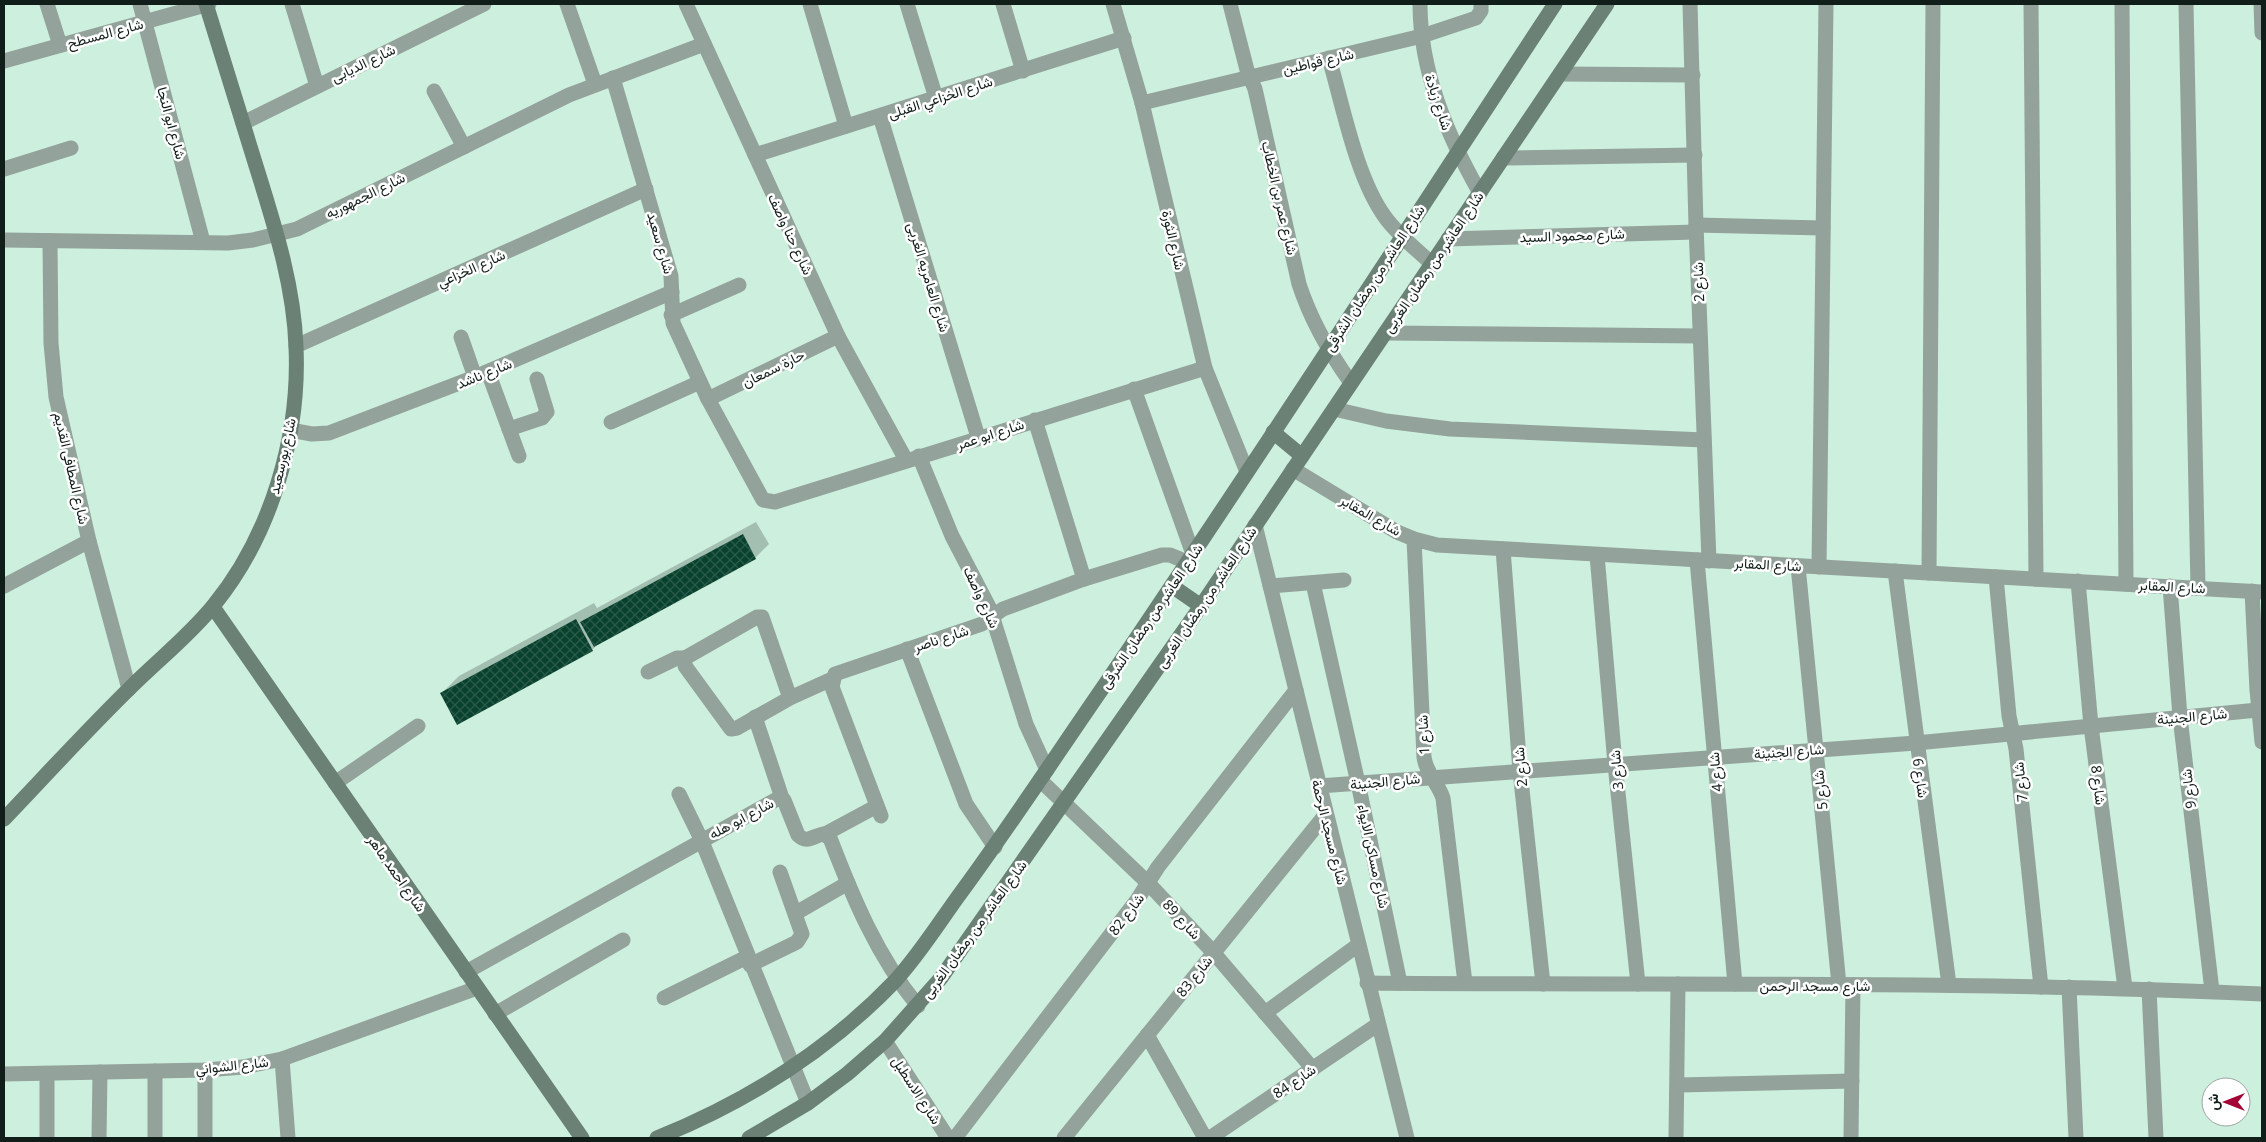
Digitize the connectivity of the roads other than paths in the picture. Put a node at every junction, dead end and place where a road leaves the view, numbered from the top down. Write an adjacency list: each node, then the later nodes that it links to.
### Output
1 (48, 4): 29 (street)
2 (140, 4): 24 (street, شارع ابو النجا)
3 (207, 4): 24 (street, شارع المسطح); 43 (street, شارع بورسعيد)
4 (292, 4): 38 (street)
5 (484, 4): 38 (street, شارع الديابى)
6 (566, 4): 37 (street)
7 (686, 4): 28 (street, شارع حنا واصف)
8 (810, 4): 44 (street)
9 (907, 4): 40 (street)
10 (1003, 4): 32 (street)
11 (1113, 4): 27 (street, شارع الثورة)
12 (1230, 4): 35 (street, شارع عمر بن الخطاب)
13 (1420, 4): 26 (street, شارع زيادة)
14 (1480, 4): 26 (street, شارع قواطين)
15 (1555, 4): 47 (street, شارع العاشر من رمضان الشرقى)
16 (1607, 4): 33 (street, شارع العاشر من رمضان الغربى)
17 (1690, 4): 34 (street, شارع 2)
18 (1826, 4): 55 (street)
19 (1933, 4): 102 (street)
20 (2031, 4): 105 (street)
21 (2122, 4): 109 (street)
22 (2186, 4): 114 (street)
23 (2262, 4): 25 (street)
24 (145, 22): 29 (street, شارع المسطح); 61 (street, شارع ابو النجا)
25 (2262, 33)
26 (1422, 36): 30 (street, شارع قواطين); 47 (street, شارع زيادة)
27 (1124, 38): 32 (street, شارع الخزاعي القبلى); 41 (street, شارع الثورة)
28 (704, 44): 36 (street, شارع الجمهوريه); 48 (street, شارع حنا واصف)
29 (60, 45): 31 (street, شارع المسطح)
30 (1329, 58): 35 (street, شارع قواطين); 57 (street)
31 (4, 60)
32 (1023, 71): 40 (street, شارع الخزاعي القبلى)
33 (1560, 74): 34 (street); 50 (street, شارع العاشر من رمضان الغربى)
34 (1693, 75): 49 (street, شارع 2)
35 (1250, 77): 41 (street, شارع قواطين); 71 (street, شارع عمر بن الخطاب)
36 (613, 78): 37 (street, شارع الجمهوريه); 52 (street, شارع سعيد)
37 (595, 84): 45 (street, شارع الجمهوريه)
38 (317, 86): 43 (street, شارع الديابى)
39 (434, 91): 45 (street)
40 (936, 98): 42 (street, شارع الخزاعي القبلى)
41 (1142, 102): 72 (street, شارع الثورة)
42 (880, 116): 44 (street, شارع الخزاعي القبلى); 85 (street, شارع العامريه الغربى)
43 (243, 124): 56 (street, شارع بورسعيد)
44 (846, 126): 48 (street, شارع الخزاعي القبلى)
45 (464, 146): 56 (street, شارع الجمهوريه)
46 (71, 148): 51 (street)
47 (1457, 152): 53 (street, شارع زيادة); 57 (street, شارع العاشر من رمضان الشرقى)
48 (755, 155): 67 (street, شارع حنا واصف)
49 (1695, 155): 50 (street); 54 (street, شارع 2)
50 (1504, 158): 53 (street, شارع العاشر من رمضان الغربى)
51 (4, 169)
52 (646, 189): 64 (street, شارع سعيد); 70 (street, شارع الخزاعي)
53 (1480, 193): 58 (street, شارع العاشر من رمضان الغربى)
54 (1696, 228): 55 (street, شارع محمود السيد); 58 (street, شارع محمود السيد); 68 (street, شارع 2)
55 (1824, 228): 100 (street)
56 (278, 236): 61 (street, شارع الجمهوريه); 70 (street, شارع بورسعيد)
57 (1402, 236): 62 (street); 71 (street, شارع العاشر من رمضان الشرقى)
58 (1448, 239): 62 (street, شارع العاشر من رمضان الغربى)
59 (4, 240): 60 (street, شارع الجمهوريه)
60 (50, 241): 61 (street, شارع الجمهوريه); 94 (street, شارع المطافى القديم)
61 (203, 242)
62 (1432, 264): 66 (street, شارع العاشر من رمضان الغربى)
63 (739, 285): 65 (street)
64 (672, 292): 65 (street, شارع سعيد); 73 (street, شارع ناشد)
65 (671, 315): 75 (street, شارع سعيد)
66 (1385, 333): 68 (street); 76 (street, شارع العاشر من رمضان الغربى)
67 (838, 336): 78 (street, حارة سمعان); 88 (street, شارع حنا واصف)
68 (1700, 336): 86 (street, شارع 2)
69 (462, 337): 73 (street)
70 (296, 346): 83 (street, شارع بورسعيد)
71 (1327, 350): 76 (street, شارع عمر بن الخطاب); 84 (street, شارع العاشر من رمضان الشرقى)
72 (1204, 368): 77 (street, شارع ابو عمر); 90 (street, شارع الثورة)
73 (482, 374): 82 (street); 83 (street, شارع ناشد)
74 (537, 379): 82 (street)
75 (700, 382): 78 (street, شارع سعيد); 81 (street)
76 (1351, 383): 79 (street, شارع العاشر من رمضان الغربى)
77 (1134, 389): 80 (street, شارع ابو عمر); 97 (street)
78 (708, 399): 91 (street, شارع سعيد)
79 (1334, 409): 86 (street); 89 (street, شارع العاشر من رمضان الغربى)
80 (1035, 420): 85 (street, شارع ابو عمر); 104 (street)
81 (611, 422)
82 (509, 429): 87 (street)
83 (290, 430): 116 (street, شارع بورسعيد)
84 (1273, 432): 89 (street); 90 (street, شارع العاشر من رمضان الشرقى)
85 (978, 437): 88 (street, شارع ابو عمر)
86 (1704, 440): 98 (street, شارع 2)
87 (519, 456)
88 (912, 458): 91 (street, شارع ابو عمر); 118 (street, شارع واصف)
89 (1298, 462): 92 (street, شارع العاشر من رمضان الغربى); 93 (street, شارع المقابر)
90 (1247, 472): 97 (street, شارع العاشر من رمضان الشرقى)
91 (775, 502)
92 (1255, 525): 112 (street, شارع مسجد الرحمة); 117 (street, شارع العاشر من رمضان الغربى)
93 (1414, 540): 95 (street, شارع المقابر); 139 (street, شارع 1)
94 (89, 541): 110 (street); 123 (street, شارع المطافى القديم)
95 (1503, 550): 96 (street, شارع المقابر); 137 (street, شارع 2)
96 (1597, 555): 98 (street, شارع المقابر); 136 (street, شارع 3)
97 (1190, 558): 104 (street, شارع ناصر); 111 (street, شارع العاشر من رمضان الشرقى)
98 (1703, 561): 99 (street, شارع المقابر); 135 (street, شارع 4)
99 (1798, 566): 100 (street, شارع المقابر); 134 (street, شارع 5)
100 (1820, 567): 101 (street, شارع المقابر)
101 (1895, 571): 102 (street, شارع المقابر); 133 (street, شارع 6)
102 (1930, 573): 103 (street, شارع المقابر)
103 (1996, 577): 105 (street, شارع المقابر); 131 (street, شارع 7)
104 (1084, 579): 118 (street, شارع ناصر)
105 (2036, 579): 107 (street, شارع المقابر)
106 (1344, 580): 108 (street)
107 (2078, 581): 109 (street, شارع المقابر); 130 (street, شارع 8)
108 (1313, 583): 112 (street); 141 (street, شارع مساكن الايواء)
109 (2126, 584): 113 (street, شارع المقابر)
110 (4, 586)
111 (1172, 586): 117 (street); 138 (street, شارع العاشر من رمضان الشرقى)
112 (1270, 586): 124 (street, شارع مسجد الرحمة)
113 (2170, 586): 114 (street, شارع المقابر); 128 (street, شارع 9)
114 (2198, 588): 115 (street, شارع المقابر)
115 (2257, 591): 126 (street)
116 (213, 606): 123 (street, شارع بورسعيد); 140 (street, شارع احمد ماهر)
117 (1201, 606): 145 (street, شارع العاشر من رمضان الغربى)
118 (993, 616): 119 (street, شارع ناصر); 138 (street, شارع واصف)
119 (907, 649): 122 (street, شارع ناصر); 150 (street)
120 (685, 658): 121 (street); 125 (street); 127 (street, شارع ناصر)
121 (648, 672)
122 (832, 679): 125 (street, شارع ناصر); 148 (street)
123 (129, 689): 147 (street, شارع بورسعيد)
124 (1296, 690): 142 (street, شارع مسجد الرحمة); 153 (street, شارع 82)
125 (790, 698): 127 (street, شارع ناصر)
126 (2258, 710): 128 (street, شارع الجنينة); 132 (street)
127 (755, 717): 144 (street)
128 (2180, 717): 130 (street, شارع الجنينة); 175 (street, شارع 9)
129 (418, 726): 140 (street)
130 (2091, 726): 131 (street, شارع الجنينة); 173 (street, شارع 8)
131 (2013, 733): 133 (street, شارع الجنينة); 170 (street, شارع 7)
132 (2262, 742)
133 (1916, 743): 134 (street, شارع الجنينة); 169 (street, شارع 6)
134 (1816, 749): 135 (street, شارع الجنينة); 168 (street, شارع 5)
135 (1713, 756): 136 (street, شارع الجنينة); 167 (street, شارع 4)
136 (1615, 764): 137 (street, شارع الجنينة); 165 (street, شارع 3)
137 (1520, 771): 139 (street, شارع الجنينة); 164 (street, شارع 2)
138 (1043, 775): 145 (street, شارع 89); 150 (street, شارع العاشر من رمضان الشرقى)
139 (1432, 777): 141 (street, شارع الجنينة); 163 (street, شارع 1)
140 (335, 783): 159 (street, شارع احمد ماهر)
141 (1358, 783): 142 (street, شارع الجنينة); 162 (street, شارع مساكن الايواء)
142 (1319, 786): 146 (street, شارع مسجد الرحمة)
143 (679, 794): 149 (street)
144 (782, 798): 148 (street, شارع ابو هله); 149 (street, شارع ابو هله)
145 (1064, 802): 153 (street, شارع 89); 178 (street, شارع العاشر من رمضان الغربى)
146 (1326, 814): 156 (street, شارع مسجد الرحمة); 157 (street, شارع 83)
147 (4, 819)
148 (825, 834): 152 (street)
149 (701, 839): 158 (street); 159 (street, شارع ابو هله)
150 (994, 847): 160 (street, شارع العاشر من رمضان الشرقى)
151 (780, 872): 154 (street)
152 (848, 883): 154 (street); 160 (street)
153 (1148, 883): 157 (street, شارع 89); 205 (street, شارع 82)
154 (796, 914): 158 (street)
155 (623, 940): 180 (street)
156 (1358, 945): 161 (street, شارع مسجد الرحمة); 179 (street)
157 (1213, 952): 179 (street, شارع 89); 182 (street, شارع 83)
158 (749, 961): 177 (street); 185 (street)
159 (466, 972): 172 (street, شارع احمد ماهر)
160 (896, 980): 178 (street); 185 (street, شارع العاشر من رمضان الشرقى)
161 (1367, 983): 162 (street, شارع مسجد الرحمن); 181 (street, شارع مسجد الرحمة)
162 (1400, 983): 163 (street, شارع مسجد الرحمن)
163 (1465, 984): 164 (street, شارع مسجد الرحمن)
164 (1543, 984): 165 (street, شارع مسجد الرحمن)
165 (1638, 984): 166 (street, شارع مسجد الرحمن)
166 (1678, 984): 167 (street, شارع مسجد الرحمن); 193 (street)
167 (1735, 984): 168 (street, شارع مسجد الرحمن)
168 (1846, 985): 169 (street, شارع مسجد الرحمن); 192 (street, شارع 5)
169 (1948, 985): 170 (street, شارع مسجد الرحمن)
170 (2040, 987): 171 (street, شارع مسجد الرحمن)
171 (2069, 987): 173 (street, شارع مسجد الرحمن); 211 (street)
172 (477, 988): 180 (street, شارع احمد ماهر); 184 (street, شارع الشواني)
173 (2125, 988): 174 (street, شارع مسجد الرحمن)
174 (2149, 988): 175 (street, شارع مسجد الرحمن); 212 (street)
175 (2212, 992): 176 (street, شارع مسجد الرحمن)
176 (2262, 994)
177 (664, 998)
178 (918, 1006): 183 (street, شارع العاشر من رمضان الغربى)
179 (1265, 1013): 186 (street, شارع 89)
180 (495, 1014): 201 (street, شارع احمد ماهر)
181 (1377, 1024): 186 (street, شارع 84); 195 (street, شارع مسجد الرحمة)
182 (1147, 1035): 206 (street, شارع 83); 207 (street)
183 (885, 1041): 194 (street, شارع العاشر من رمضان الغربى); 204 (street, شارع الاسطبل)
184 (282, 1059): 187 (street, شارع الشواني); 200 (street)
185 (793, 1068): 194 (street); 202 (street, شارع العاشر من رمضان الشرقى)
186 (1312, 1069): 208 (street, شارع 84)
187 (205, 1070): 188 (street, شارع الشواني); 199 (street)
188 (155, 1071): 189 (street, شارع الشواني); 198 (street)
189 (100, 1072): 191 (street, شارع الشواني); 197 (street)
190 (4, 1074): 191 (street, شارع الشواني)
191 (47, 1074): 196 (street)
192 (1852, 1081): 193 (street); 210 (street, شارع 5)
193 (1678, 1085): 209 (street)
194 (808, 1103): 203 (street, شارع العاشر من رمضان الغربى)
195 (1403, 1137)
196 (47, 1138)
197 (99, 1138)
198 (154, 1138)
199 (205, 1138)
200 (288, 1138)
201 (582, 1138)
202 (657, 1138)
203 (750, 1138)
204 (948, 1138)
205 (955, 1138)
206 (1064, 1138)
207 (1205, 1138)
208 (1210, 1138)
209 (1676, 1138)
210 (1851, 1138)
211 (2076, 1138)
212 (2156, 1138)

